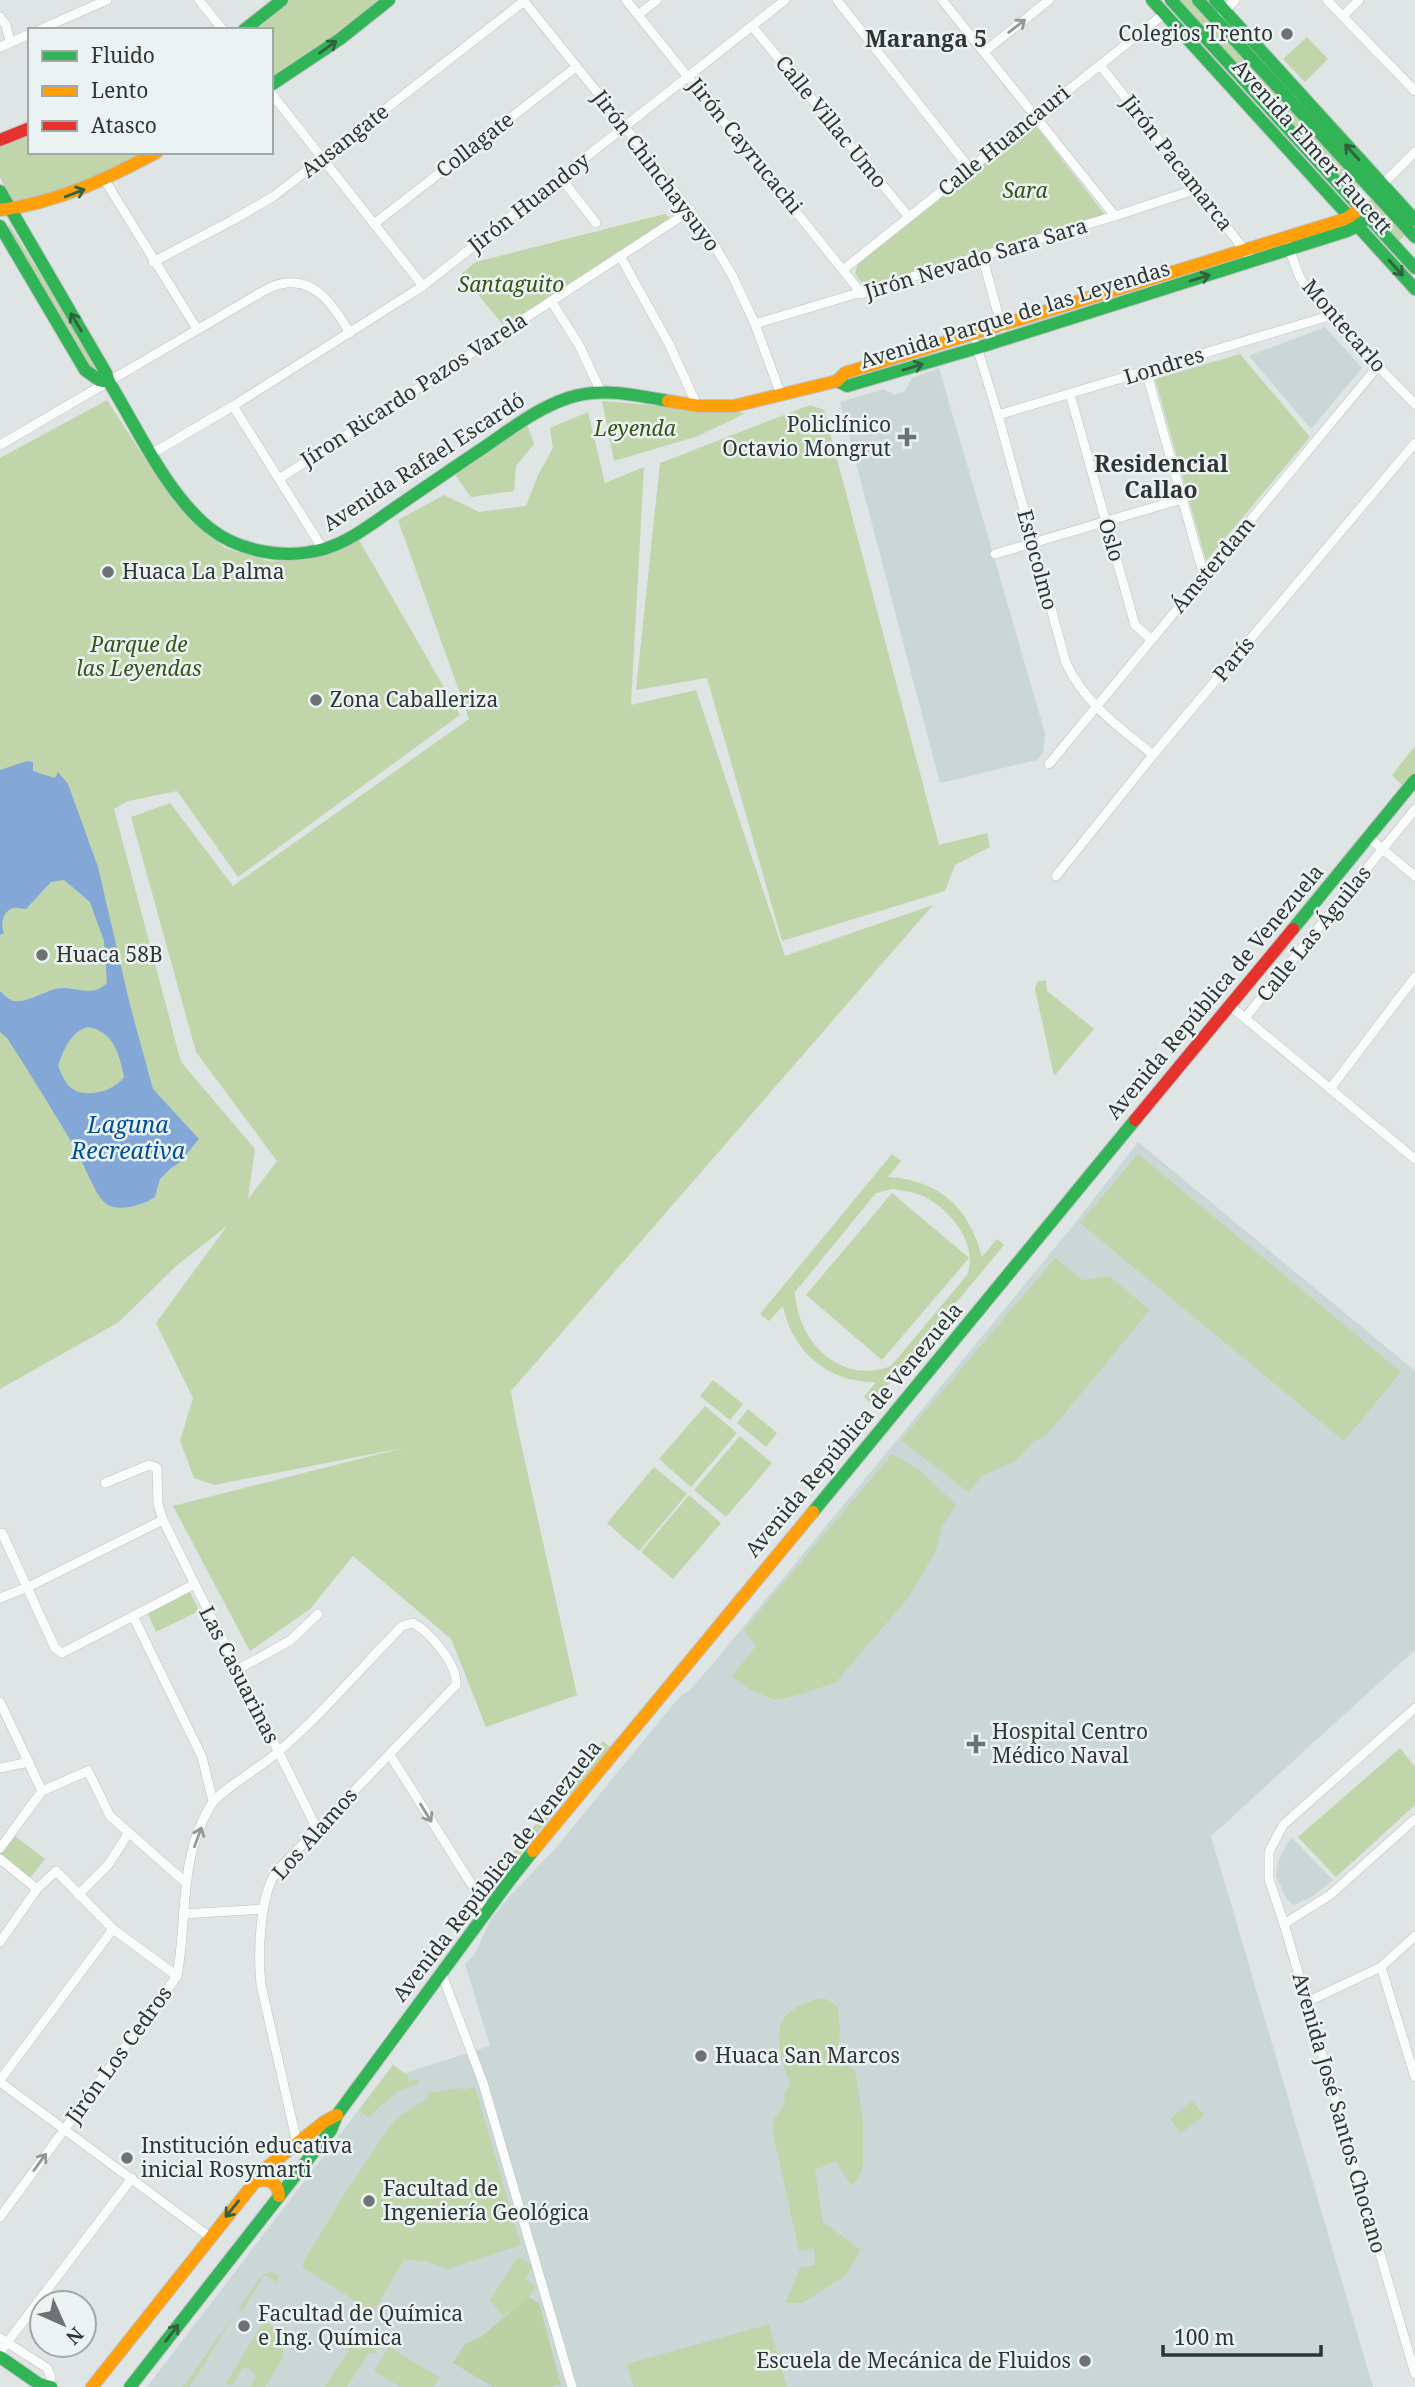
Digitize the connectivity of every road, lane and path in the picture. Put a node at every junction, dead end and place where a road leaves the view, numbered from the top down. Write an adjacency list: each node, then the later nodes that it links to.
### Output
1 (107, 0): 19 (street)
2 (199, 0): 27 (street)
3 (282, 0): 28 (main road)
4 (389, 0): 36 (main road, one-way to 4)
5 (524, 0): 34 (street, Jirón Chinchaysuyo); 45 (street, Ausangate)
6 (626, 0): 21 (street, Jirón Cayrucachi)
7 (657, 0): 21 (street)
8 (785, 0): 25 (street, Jirón Huandoy)
9 (837, 0): 46 (street)
10 (943, 0): 32 (street)
11 (1049, 0): 32 (street, one-way to 11)
12 (1152, 0): 20 (main road, Avenida Elmer Faucett)
13 (1171, 0): 54 (main road, Avenida Elmer Faucett)
14 (1198, 0): 22 (main road, Avenida Elmer Faucett)
15 (1215, 0): 22 (main road, Avenida Elmer Faucett)
16 (1236, 0): 22 (street)
17 (1327, 0): 23 (street)
18 (1359, 0): 23 (street)
19 (93, 3): 26 (street)
20 (1164, 14): 33 (street, Calle Huancauri); 59 (main road, Avenida Elmer Faucett)
21 (638, 15): 35 (street, Jirón Cayrucachi)
22 (1220, 15): 50 (main road, Avenida Elmer Faucett, one-way to 22)
23 (1343, 16): 37 (street)
24 (0, 17): 30 (street)
25 (752, 26): 35 (street, Jirón Huandoy); 57 (street, Calle Villac Umo)
26 (43, 28)
27 (221, 28)
28 (247, 28)
29 (28, 35): 30 (street)
30 (10, 42): 31 (street)
31 (0, 47)
32 (984, 52): 39 (street)
33 (1100, 65): 39 (street, Calle Huancauri); 49 (street, Jirón Pacamarca)
34 (576, 67): 40 (street, Jirón Chinchaysuyo); 61 (street, Collagate)
35 (689, 76): 40 (street, Jirón Huandoy); 71 (street, Jirón Cayrucachi)
36 (273, 84)
37 (1415, 91)
38 (273, 96): 45 (street)
39 (1035, 117): 46 (street, Calle Huancauri); 56 (street)
40 (625, 127): 47 (street, Jirón Huandoy); 53 (street, Jirón Chinchaysuyo)
41 (28, 129): 42 (main road)
42 (0, 140)
43 (1415, 152): 50 (street)
44 (153, 154): 48 (main road)
45 (323, 159): 61 (street); 69 (street, Ausangate)
46 (970, 169): 57 (street, Calle Huancauri)
47 (561, 178): 60 (street); 72 (street, Jirón Huandoy)
48 (104, 179): 52 (main road, one-way to 48); 69 (street)
49 (1197, 189): 56 (street, Jirón Nevado Sara Sara); 67 (street, Jirón Pacamarca)
50 (1378, 189): 55 (main road, Avenida Elmer Faucett)
51 (0, 191): 52 (main road, Avenida Rafael Escardó)
52 (4, 210): 86 (main road, Avenida Rafael Escardó, one-way to 52)
53 (691, 210): 65 (street, Jíron Ricardo Pazos Varela); 77 (street, Jirón Chinchaysuyo)
54 (1364, 212): 59 (main road, Avenida Parque de las Leyendas); 68 (main road, Avenida Elmer Faucett)
55 (1401, 214): 58 (main road, Avenida Elmer Faucett); 63 (main road, Avenida Elmer Faucett)
56 (1115, 216): 66 (street, Jirón Nevado Sara Sara)
57 (909, 217): 71 (street, Calle Huancauri)
58 (1415, 220)
59 (1353, 222): 64 (main road, Avenida Parque de las Leyendas); 73 (main road, Avenida Elmer Faucett, one-way to 73)
60 (596, 223)
61 (374, 224): 72 (street)
62 (0, 226): 86 (main road, Avenida Rafael Escardó)
63 (1415, 240): 68 (main road)
64 (1288, 244): 67 (main road, Avenida Parque de las Leyendas); 76 (street, Montecarlo)
65 (620, 256): 75 (street, Jíron Ricardo Pazos Varela); 92 (street)
66 (982, 256): 74 (street, Jirón Nevado Sara Sara); 78 (street)
67 (1249, 256): 78 (main road, Avenida Parque de las Leyendas); 82 (main road, Avenida Parque de las Leyendas, one-way to 67)
68 (1405, 258): 70 (main road, Avenida Elmer Faucett)
69 (153, 262): 79 (street)
70 (1415, 268)
71 (844, 269): 74 (street, Jirón Cayrucachi)
72 (423, 286): 80 (street, Jirón Huandoy)
73 (1415, 289)
74 (862, 293): 77 (street, Jirón Nevado Sara Sara)
75 (551, 301): 88 (street); 98 (street, Jíron Ricardo Pazos Varela)
76 (1329, 316): 84 (street, Montecarlo); 85 (street, Londres)
77 (755, 324): 89 (street, Jirón Chinchaysuyo)
78 (1001, 324): 81 (main road, Avenida Parque de las Leyendas); 82 (street)
79 (197, 329): 80 (street); 86 (street)
80 (350, 333): 93 (street, Jirón Huandoy)
81 (971, 333): 83 (street, Estocolmo); 87 (main road, Avenida Parque de las Leyendas)
82 (1005, 338): 83 (main road, Avenida Parque de las Leyendas)
83 (977, 348): 87 (main road, Avenida Parque de las Leyendas, one-way to 83); 94 (street, Estocolmo)
84 (1378, 366): 91 (street, Montecarlo); 104 (street, Ámsterdam)
85 (1146, 371): 90 (street, Londres); 99 (street)
86 (109, 382): 96 (street); 97 (main road, Avenida Rafael Escardó)
87 (838, 382): 89 (main road, Avenida Rafael Escardó)
88 (601, 392): 92 (main road, Avenida Rafael Escardó); 102 (main road, Avenida Rafael Escardó)
89 (781, 394): 92 (main road, Avenida Rafael Escardó)
90 (1070, 394): 94 (street, Londres); 100 (street, Oslo)
91 (1415, 404)
92 (696, 405)
93 (233, 406): 97 (street, Jirón Huandoy); 98 (street)
94 (999, 415): 101 (street, Estocolmo)
95 (1415, 443): 107 (street, París)
96 (0, 445)
97 (153, 453): 102 (main road, Avenida Rafael Escardó)
98 (279, 479): 102 (street)
99 (1182, 499): 100 (street); 104 (street)
100 (1106, 522): 101 (street); 105 (street, Oslo)
101 (1032, 542): 103 (street); 106 (street, Estocolmo)
102 (323, 549)
103 (995, 554)
104 (1204, 576): 105 (street, Ámsterdam)
105 (1151, 639): 106 (street, Ámsterdam)
106 (1095, 707): 107 (street, Estocolmo); 108 (street, Ámsterdam)
107 (1153, 755): 113 (street, París)
108 (1049, 764)
109 (1415, 780): 111 (main road, Avenida República de Venezuela)
110 (1415, 809): 112 (street, Calle Las Águilas)
111 (1368, 837): 112 (street, Calle Las Águilas); 116 (main road, Avenida República de Venezuela)
112 (1382, 849): 114 (street, Calle Las Águilas); 117 (street, Calle Las Águilas)
113 (1056, 876)
114 (1415, 876)
115 (1415, 977): 118 (street)
116 (1229, 1005): 117 (street); 147 (main road, Avenida República de Venezuela)
117 (1245, 1018): 118 (street)
118 (1330, 1089): 119 (street)
119 (1415, 1159)
120 (105, 1483): 121 (street, Las Casuarinas)
121 (163, 1520): 123 (street, Las Casuarinas); 124 (street)
122 (2, 1533): 124 (street)
123 (193, 1585): 127 (street); 129 (street, Las Casuarinas)
124 (28, 1587): 125 (street); 127 (street)
125 (0, 1598)
126 (318, 1614): 129 (street)
127 (133, 1616): 137 (street)
128 (402, 1626): 132 (street, Jirón Los Cedros); 133 (street, Los Alamos)
129 (237, 1670): 132 (street, Las Casuarinas)
130 (0, 1702): 134 (street)
131 (1415, 1708): 149 (street, Avenida José Santos Chocano)
132 (278, 1752): 137 (street, Jirón Los Cedros); 139 (street, Las Casuarinas)
133 (390, 1755): 139 (street, Los Alamos); 147 (street, one-way to 147)
134 (29, 1762): 135 (street); 136 (street)
135 (0, 1768)
136 (42, 1791): 140 (street); 141 (street)
137 (213, 1802): 143 (street, Jirón Los Cedros, one-way to 137)
138 (1415, 1819): 149 (street)
139 (317, 1829): 146 (street, Los Alamos)
140 (128, 1834): 143 (street); 145 (street)
141 (0, 1847)
142 (0, 1859): 144 (street)
143 (185, 1882): 148 (street, Jirón Los Cedros)
144 (37, 1889): 145 (street); 152 (street)
145 (78, 1895): 150 (street)
146 (263, 1909): 148 (street); 161 (street, Los Alamos)
147 (486, 1909): 154 (main road, Avenida República de Venezuela)
148 (183, 1914): 155 (street, Jirón Los Cedros)
149 (1284, 1924): 156 (street, Avenida José Santos Chocano)
150 (113, 1929): 155 (street); 158 (street)
151 (1415, 1936): 153 (street)
152 (0, 1942)
153 (1381, 1967): 156 (street); 157 (street)
154 (441, 1972): 159 (main road, Avenida República de Venezuela); 174 (street)
155 (177, 1976): 160 (street, Jirón Los Cedros)
156 (1307, 2002): 170 (street, Avenida José Santos Chocano)
157 (1415, 2077)
158 (0, 2081): 160 (street)
159 (337, 2115): 161 (main road, Avenida República de Venezuela); 164 (main road, Avenida República de Venezuela)
160 (64, 2129): 162 (street); 165 (street, Jirón Los Cedros, one-way to 160)
161 (298, 2143): 163 (main road, Avenida República de Venezuela)
162 (132, 2178): 166 (street); 167 (street)
163 (254, 2182): 164 (main road); 166 (main road, Avenida República de Venezuela, one-way to 166)
164 (279, 2196): 173 (main road, Avenida República de Venezuela, one-way to 164)
165 (0, 2217)
166 (210, 2237): 172 (main road, Avenida República de Venezuela)
167 (3, 2340): 168 (street); 171 (street)
168 (0, 2352)
169 (0, 2357): 171 (main road)
170 (1415, 2374)
171 (45, 2386)
172 (92, 2387)
173 (130, 2387)
174 (572, 2387)

